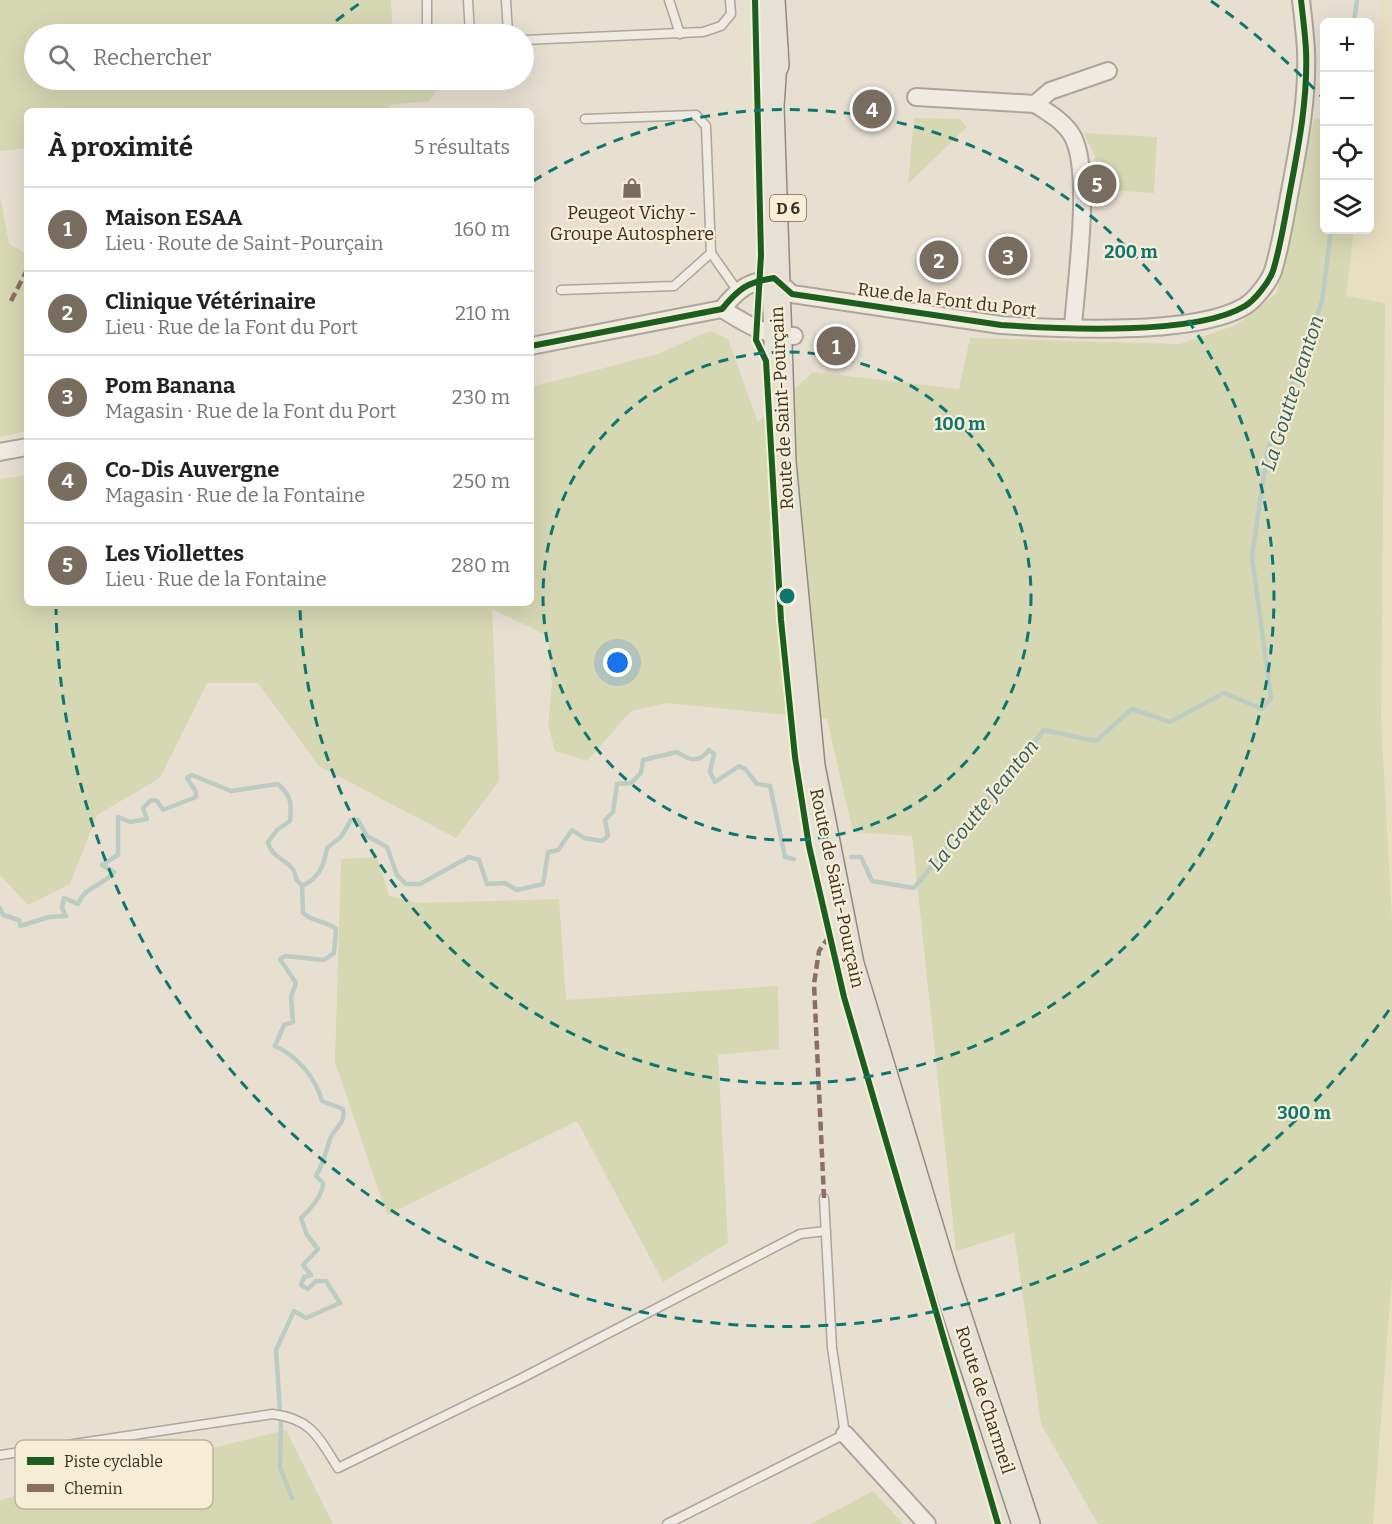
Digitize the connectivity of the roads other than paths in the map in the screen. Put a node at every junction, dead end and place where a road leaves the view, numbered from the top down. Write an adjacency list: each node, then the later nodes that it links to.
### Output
1 (427, 0): 8 (lane)
2 (468, 0): 9 (lane)
3 (506, 0): 10 (lane)
4 (669, 0): 11 (lane)
5 (730, 0): 11 (lane)
6 (771, 0): 18 (main road, Route de Saint-Pourçain / D 6)
7 (1301, 0): 22 (street, Rue de la Font du Port)
8 (427, 24)
9 (469, 24)
10 (507, 24)
11 (680, 33): 12 (lane)
12 (534, 40)
13 (1108, 71): 15 (street)
14 (916, 97): 15 (street)
15 (1035, 104): 22 (street)
16 (585, 119): 17 (lane)
17 (711, 253): 19 (lane); 20 (lane)
18 (783, 286): 20 (street); 22 (street, Rue de la Font du Port); 23 (main road, Route de Saint-Pourçain / D 6)
19 (561, 290)
20 (737, 290): 21 (street)
21 (722, 309): 23 (street); 24 (street)
22 (1073, 327)
23 (785, 336): 27 (main road, Route de Saint-Pourçain / D 6)
24 (534, 345)
25 (24, 448): 26 (street)
26 (0, 452)
27 (883, 1079): 30 (main road, Route de Charmeil / D 6)
28 (824, 1197): 29 (lane)
29 (826, 1231): 31 (lane); 32 (lane)
30 (944, 1275): 37 (main road, Route de Charmeil / D 6); 38 (main road, Route de Charmeil / D 6)
31 (845, 1434): 35 (lane); 36 (street)
32 (100, 1440)
33 (15, 1453): 34 (lane)
34 (0, 1455)
35 (667, 1524)
36 (927, 1524)
37 (1010, 1524)
38 (1026, 1524)

